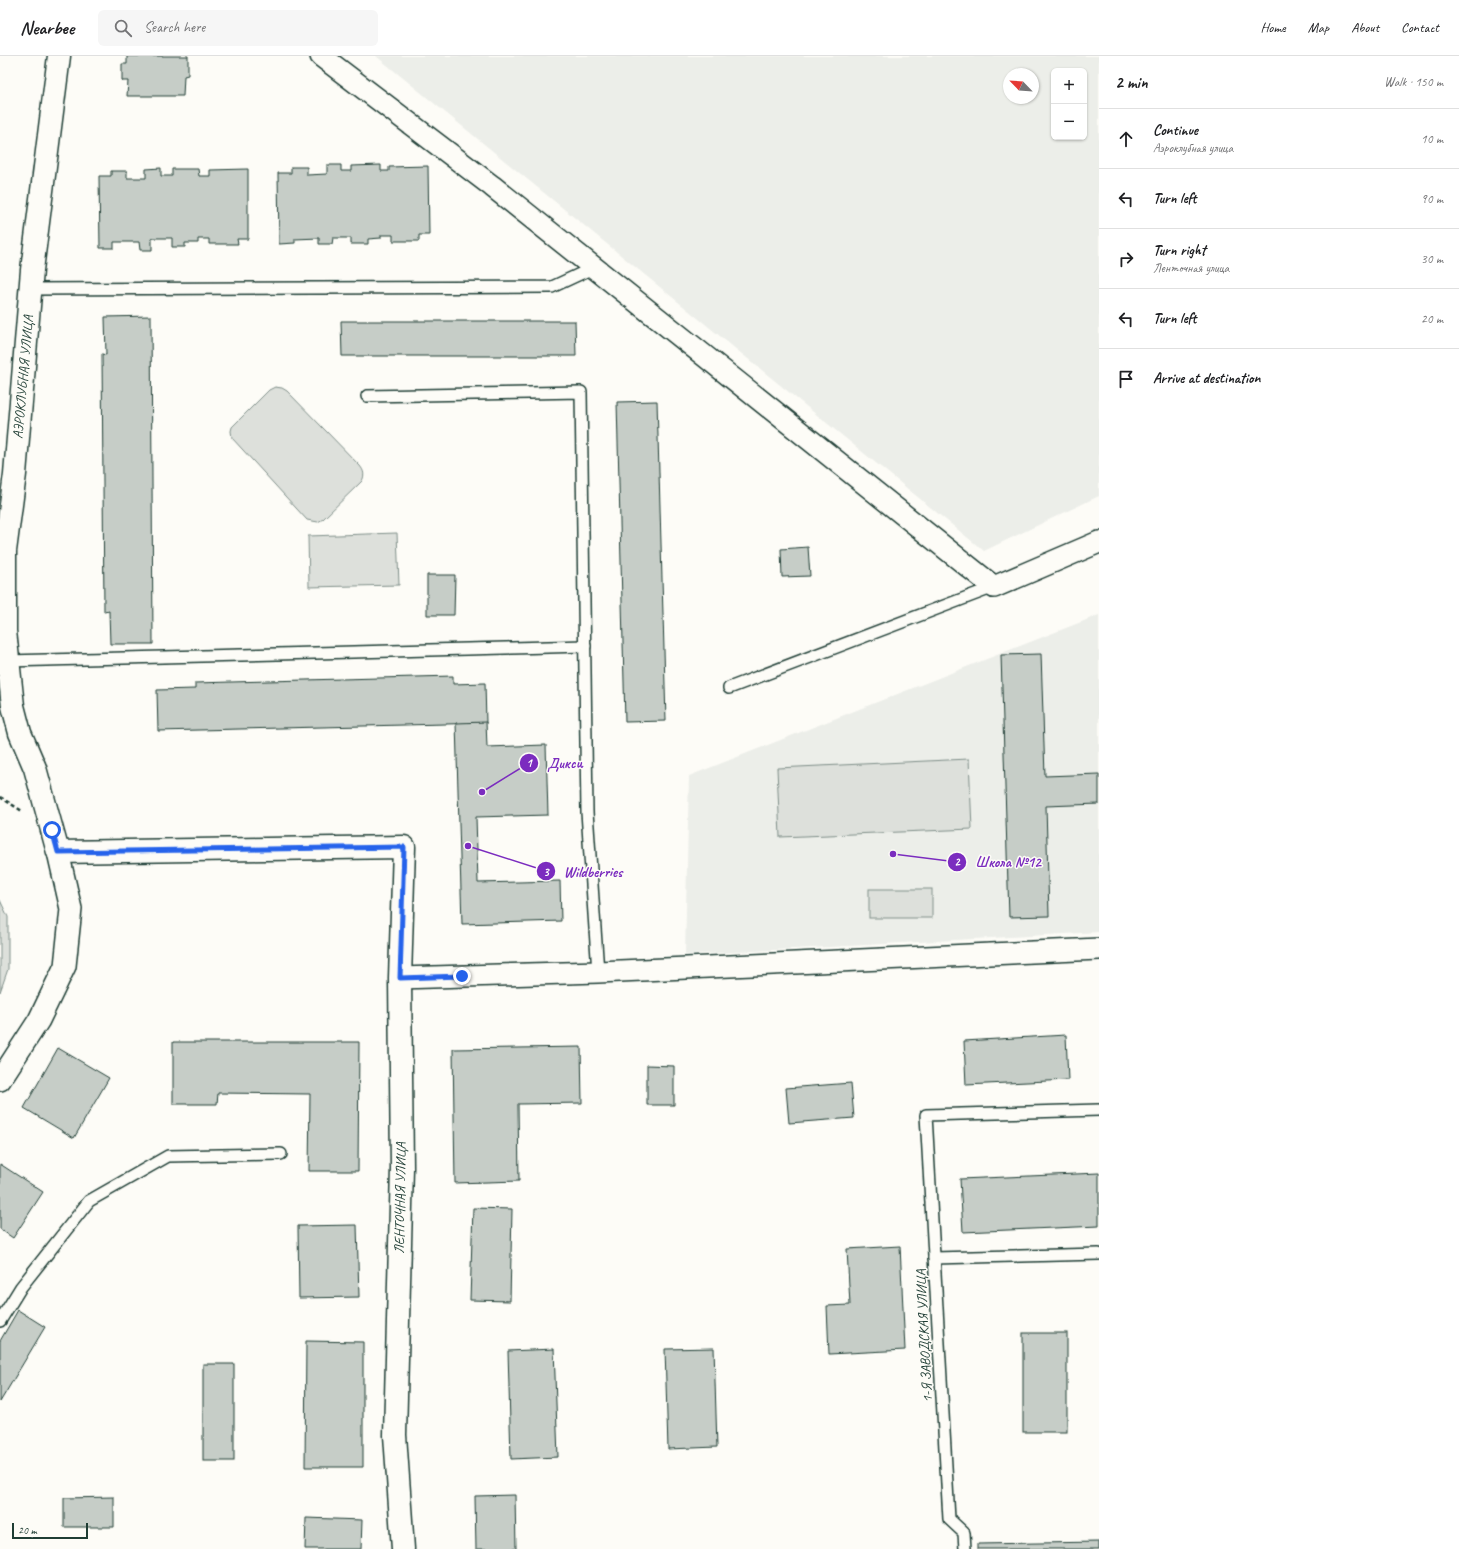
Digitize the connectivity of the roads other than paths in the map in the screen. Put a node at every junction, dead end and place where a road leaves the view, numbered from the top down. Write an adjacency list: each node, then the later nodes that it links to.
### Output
1 (60, 56): 4 (street, АЭРОКЛУБНАЯ УЛИЦА)
2 (321, 56): 3 (street)
3 (595, 268): 4 (lane); 7 (street)
4 (30, 289): 9 (street, АЭРОКЛУБНАЯ УЛИЦА)
5 (367, 396): 8 (lane)
6 (1099, 542): 7 (street)
7 (994, 587): 10 (lane)
8 (585, 646): 9 (lane); 13 (lane)
9 (8, 661): 11 (street, АЭРОКЛУБНАЯ УЛИЦА)
10 (729, 688)
11 (58, 852): 14 (street, ЛЕНТОЧНАЯ УЛИЦА); 15 (street, АЭРОКЛУБНАЯ УЛИЦА)
12 (1099, 949): 13 (street)
13 (598, 972): 14 (street)
14 (400, 978): 21 (street, ЛЕНТОЧНАЯ УЛИЦА)
15 (0, 1080)
16 (1099, 1110): 19 (lane, 1-Я ЗАВОДСКАЯ УЛИЦА)
17 (281, 1154): 20 (lane)
18 (1099, 1254): 19 (lane)
19 (934, 1258): 22 (lane, 1-Я ЗАВОДСКАЯ УЛИЦА)
20 (0, 1320)
21 (403, 1549)
22 (965, 1549)

